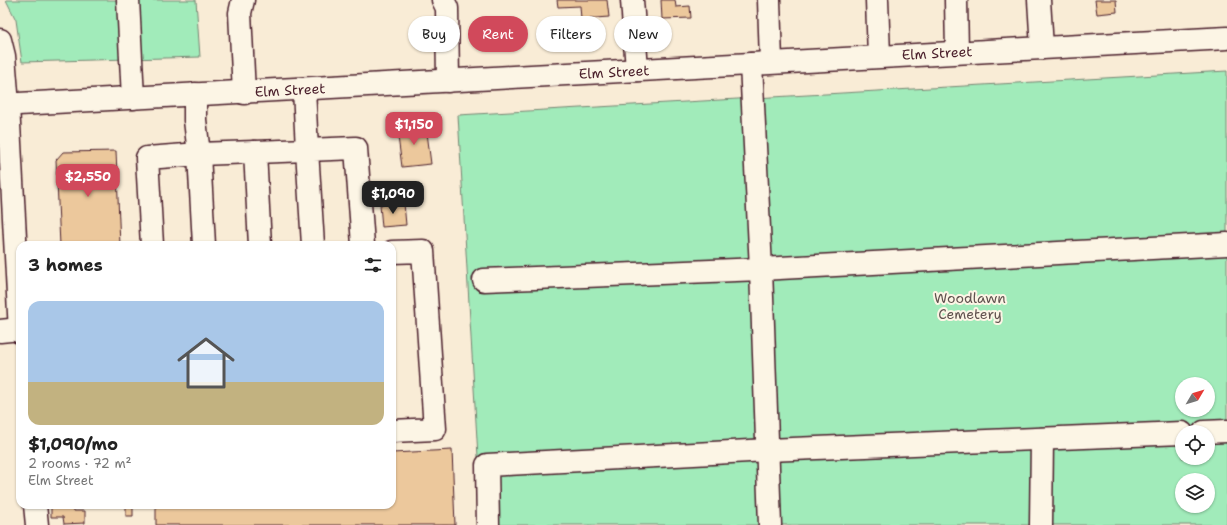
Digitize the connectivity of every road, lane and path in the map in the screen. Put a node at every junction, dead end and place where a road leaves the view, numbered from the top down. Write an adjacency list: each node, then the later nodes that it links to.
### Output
1 (128, 0): 20 (main road)
2 (243, 0): 18 (main road)
3 (443, 0): 16 (main road)
4 (632, 0): 15 (main road)
5 (769, 0): 14 (main road)
6 (876, 0): 13 (main road)
7 (956, 0): 12 (main road)
8 (1039, 0): 11 (main road)
9 (1227, 38): 11 (main road, Elm Street)
10 (0, 40): 21 (main road)
11 (1042, 48): 12 (main road, Elm Street)
12 (957, 52): 13 (main road, Elm Street)
13 (879, 56): 14 (main road, Elm Street)
14 (761, 63): 15 (main road, Elm Street); 33 (main road)
15 (637, 70): 16 (main road, Elm Street)
16 (448, 81): 17 (main road, Elm Street)
17 (304, 89): 18 (main road, Elm Street); 22 (main road)
18 (244, 93): 19 (main road, Elm Street)
19 (196, 94): 20 (main road, Elm Street); 24 (main road)
20 (133, 98): 21 (main road, Elm Street)
21 (4, 105): 25 (main road)
22 (307, 150): 23 (main road); 29 (main road); 30 (main road)
23 (255, 152): 24 (main road); 28 (main road)
24 (199, 154): 26 (main road); 27 (main road)
25 (7, 218): 35 (main road)
26 (152, 241)
27 (204, 241)
28 (260, 241)
29 (313, 241)
30 (362, 241)
31 (1227, 244): 33 (main road)
32 (396, 252): 38 (main road)
33 (761, 269): 34 (main road); 43 (main road)
34 (484, 280)
35 (16, 296)
36 (0, 330): 37 (main road)
37 (16, 331)
38 (396, 431)
39 (1227, 431): 40 (main road)
40 (1215, 432)
41 (1175, 433): 42 (main road)
42 (1042, 439): 43 (main road); 48 (main road)
43 (768, 450): 46 (main road); 47 (main road)
44 (35, 509): 45 (main road)
45 (37, 525)
46 (488, 525)
47 (770, 525)
48 (1041, 525)

